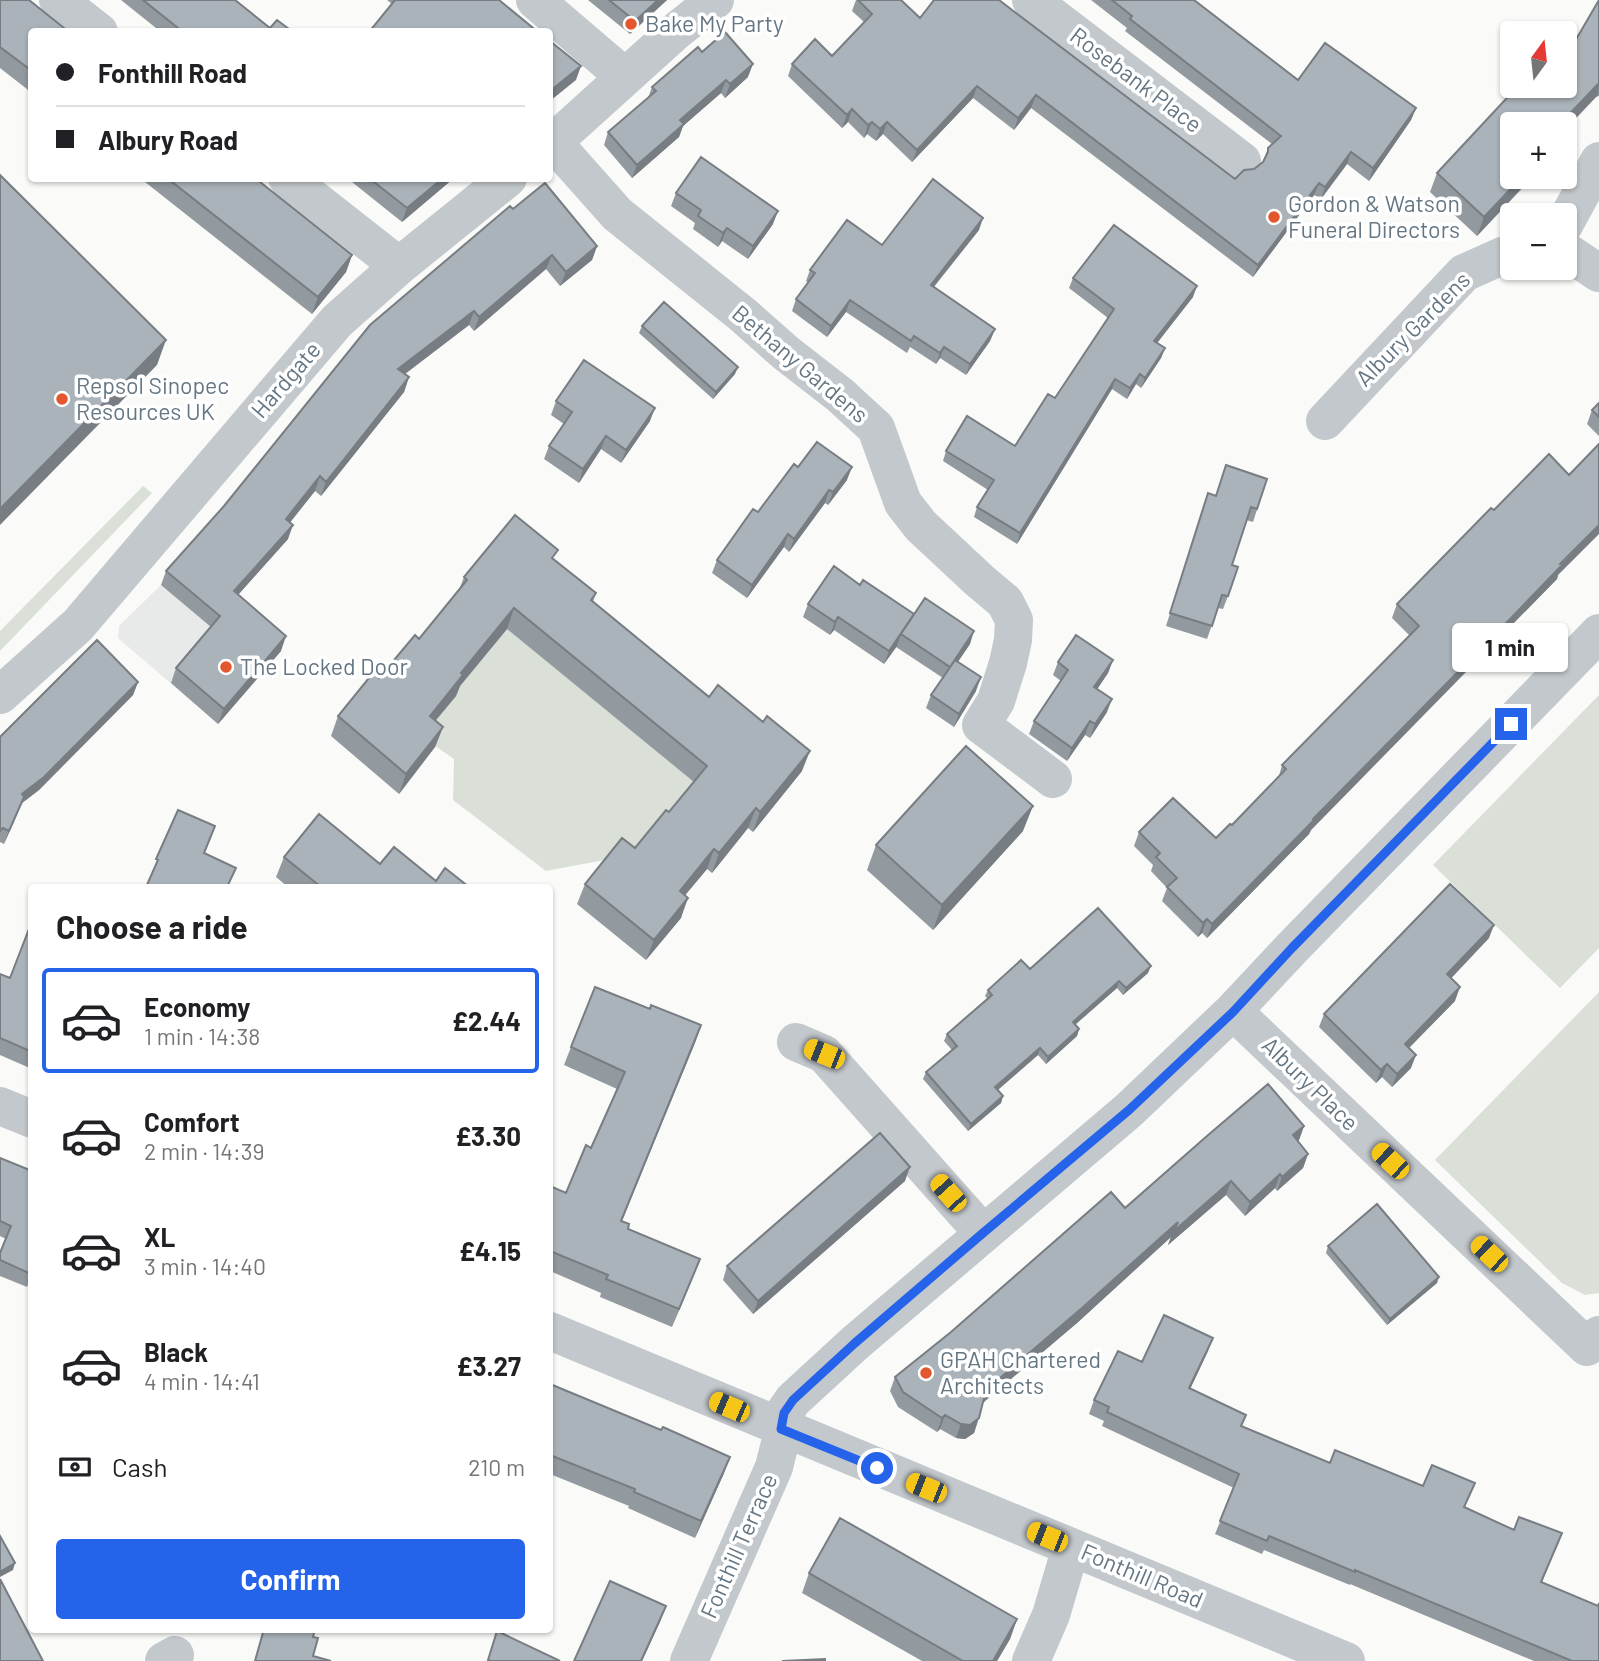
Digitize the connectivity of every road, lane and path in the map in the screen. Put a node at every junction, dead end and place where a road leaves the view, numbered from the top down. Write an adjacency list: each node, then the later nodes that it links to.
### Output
1 (58, 0): 5 (street)
2 (534, 0): 6 (street)
3 (715, 0): 6 (street)
4 (1031, 0): 9 (street, Rosebank Place)
5 (94, 28)
6 (625, 77): 7 (street)
7 (553, 141)
8 (553, 145): 21 (street, Bethany Gardens)
9 (1242, 160)
10 (1599, 161): 13 (street)
11 (292, 182): 16 (street)
12 (503, 182): 16 (street, Hardgate)
13 (1576, 203)
14 (1500, 257): 18 (street, Albury Gardens)
15 (1577, 259): 17 (street)
16 (399, 266): 20 (street, Hardgate)
17 (1599, 273)
18 (1325, 421)
19 (1599, 633): 22 (street, Fonthill Terrace)
20 (0, 695)
21 (1053, 779)
22 (1233, 1012): 26 (street, Fonthill Terrace); 28 (street, Albury Place)
23 (796, 1042): 26 (street)
24 (0, 1106): 25 (street)
25 (28, 1117)
26 (983, 1233): 29 (street, Fonthill Terrace)
27 (553, 1332): 29 (street, Fonthill Road)
28 (1599, 1335)
29 (781, 1429): 30 (street, Fonthill Road); 31 (street, Fonthill Terrace)
30 (1071, 1547): 32 (street); 33 (street, Fonthill Road)
31 (689, 1661)
32 (1031, 1661)
33 (1346, 1661)

